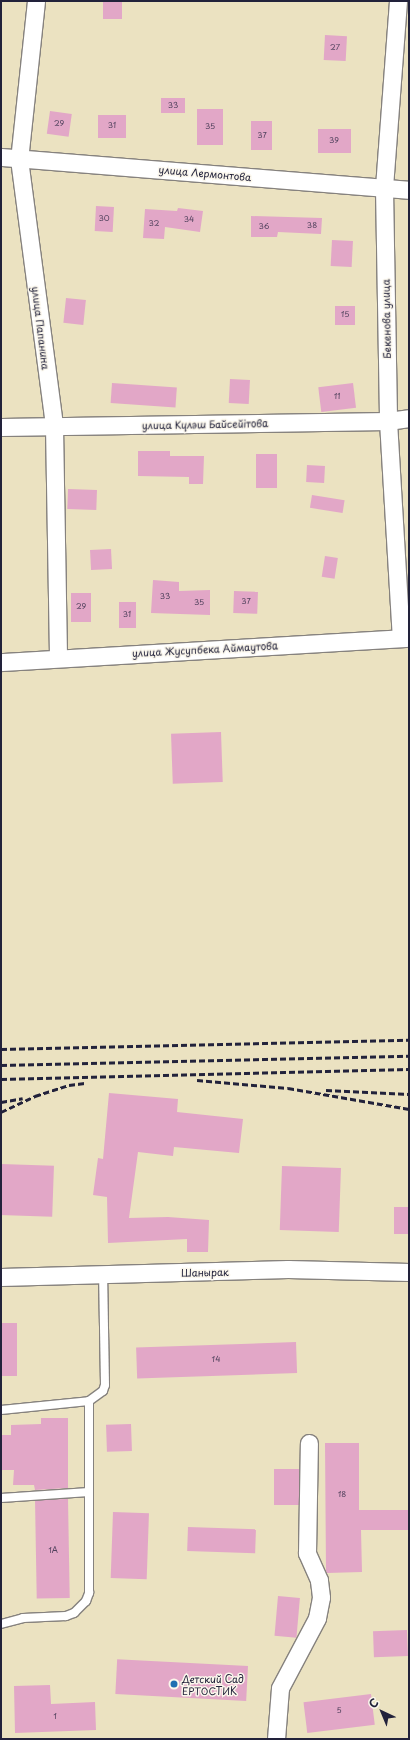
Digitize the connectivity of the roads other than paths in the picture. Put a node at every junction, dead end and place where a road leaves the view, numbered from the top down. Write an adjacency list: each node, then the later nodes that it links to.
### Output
1 (36, 1): 4 (street, улица Папанина)
2 (398, 1): 5 (street, Бекенова улица)
3 (1, 157): 4 (street, улица Лермонтова)
4 (20, 159): 5 (street, улица Лермонтова); 9 (street, улица Папанина)
5 (384, 188): 6 (street, улица Лермонтова); 8 (street, Бекенова улица)
6 (409, 190)
7 (409, 418): 8 (street, улица Күләш Байсейітова)
8 (388, 421): 9 (street, улица Күләш Байсейітова); 11 (street, Бекенова улица)
9 (54, 426): 10 (street, улица Күләш Байсейітова); 12 (street, улица Папанина)
10 (1, 427)
11 (405, 638): 12 (street, улица Жусупбека Аймаутова)
12 (58, 657): 13 (street, улица Жусупбека Аймаутова)
13 (1, 662)
14 (409, 1272): 15 (street, Шанырак)
15 (103, 1274): 16 (street, Шанырак); 17 (lane)
16 (1, 1277)
17 (89, 1401): 18 (lane); 20 (lane)
18 (1, 1410)
19 (309, 1443): 23 (street)
20 (89, 1492): 21 (lane); 22 (lane)
21 (1, 1498)
22 (1, 1624)
23 (276, 1739)

